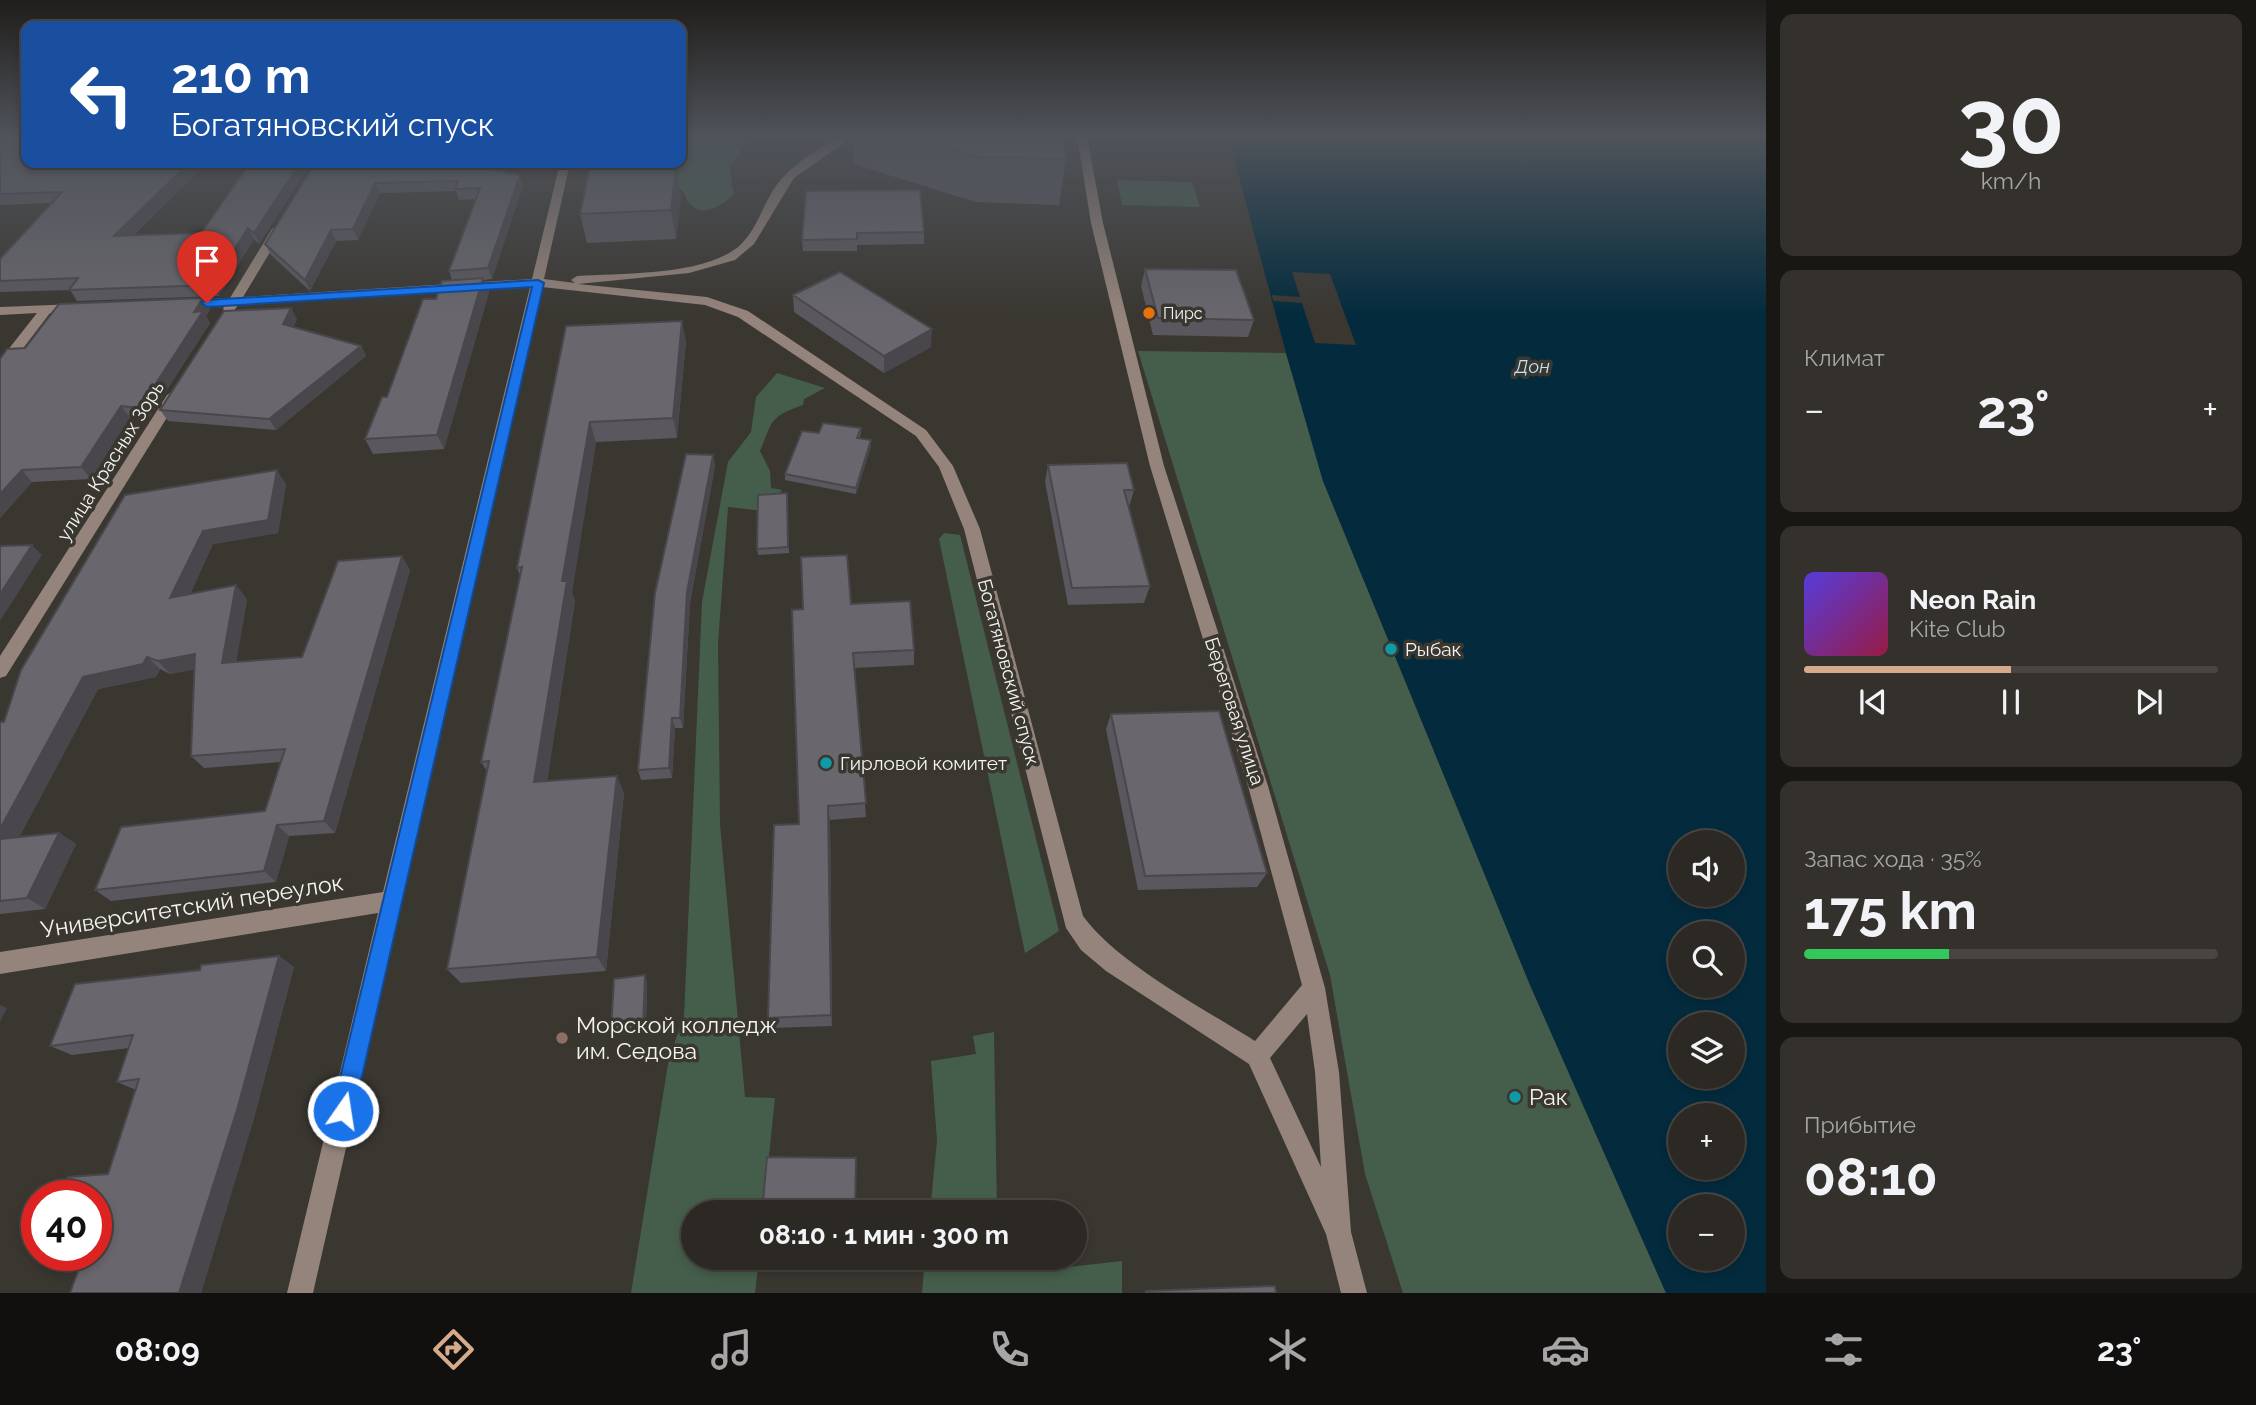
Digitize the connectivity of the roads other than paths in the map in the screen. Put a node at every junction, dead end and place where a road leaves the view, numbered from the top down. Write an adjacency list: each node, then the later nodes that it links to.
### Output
1 (557, 196): 5 (street)
2 (775, 196): 5 (street, Богатяновский спуск)
3 (1092, 196): 17 (street, Береговая улица)
4 (283, 220): 6 (street)
5 (538, 283): 6 (street, Богатяновский спуск); 15 (street); 18 (street, Богатяновский спуск)
6 (233, 302): 7 (street, Богатяновский спуск); 11 (street)
7 (167, 305)
8 (86, 308): 9 (street)
9 (46, 310): 10 (street); 12 (street)
10 (0, 312)
11 (219, 325)
12 (0, 369)
13 (183, 382): 14 (street, улица Красных Зорь)
14 (0, 671)
15 (392, 901): 16 (street, Университетский переулок); 20 (street)
16 (0, 962)
17 (1314, 988): 18 (street); 19 (street, Береговая улица)
18 (1257, 1056): 19 (street)
19 (1338, 1232): 21 (street, Береговая улица)
20 (300, 1293)
21 (1354, 1293)

